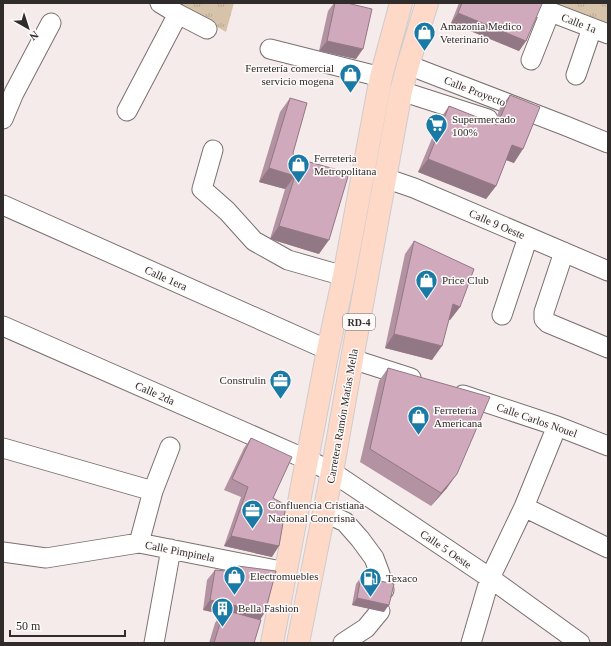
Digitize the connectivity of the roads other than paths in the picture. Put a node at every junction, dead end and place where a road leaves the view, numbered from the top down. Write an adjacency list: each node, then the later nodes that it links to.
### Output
1 (160, 3): 6 (street)
2 (401, 3): 14 (main road, RD-4)
3 (428, 3): 12 (main road, Carretera Ramón Matías Mella / RD-4)
4 (527, 3): 5 (street, Calle 1a)
5 (550, 12): 9 (street, Calle 1a); 11 (street)
6 (178, 14): 8 (street); 17 (street)
7 (51, 22): 15 (street)
8 (207, 29)
9 (600, 31): 13 (street)
10 (270, 49): 14 (street)
11 (531, 60)
12 (408, 65): 16 (main road, Carretera Ramón Matías Mella / RD-4); 20 (street, Calle Proyecto)
13 (576, 75)
14 (381, 77): 27 (main road, RD-4)
15 (9, 90): 18 (street)
16 (401, 91): 19 (street); 22 (main road, Carretera Ramón Matías Mella / RD-4)
17 (127, 111)
18 (3, 119)
19 (488, 119)
20 (608, 143)
21 (213, 150): 27 (street)
22 (385, 178): 24 (street, Calle 9 Oeste); 32 (main road, Carretera Ramón Matías Mella / RD-4)
23 (3, 205): 31 (street, Calle 1era)
24 (528, 237): 25 (street, Calle 9 Oeste); 28 (street)
25 (564, 252): 26 (street, Calle 9 Oeste); 30 (street)
26 (608, 271)
27 (344, 276): 31 (main road, RD-4)
28 (502, 315)
29 (3, 326): 39 (street, Calle 2da)
30 (608, 348)
31 (328, 350): 39 (main road, RD-4)
32 (352, 359): 33 (street); 40 (main road, Carretera Ramón Matías Mella / RD-4)
33 (425, 383)
34 (447, 390): 35 (street, Calle Carlos Nouel)
35 (557, 426): 36 (street, Calle Carlos Nouel); 42 (street)
36 (608, 446)
37 (170, 447): 41 (street)
38 (3, 448): 41 (street)
39 (308, 460): 40 (street, Calle 5 Oeste); 48 (main road, RD-4)
40 (332, 472): 43 (main road, Carretera Ramón Matías Mella / RD-4); 49 (street, Calle 5 Oeste)
41 (153, 491): 44 (street)
42 (524, 507): 45 (street); 49 (street)
43 (324, 512): 50 (street); 54 (main road, Carretera Ramón Matías Mella / RD-4)
44 (139, 544): 46 (street, Calle Pimpinela); 47 (street, Calle Pimpinela)
45 (608, 548)
46 (171, 549): 48 (street, Calle Pimpinela); 52 (street)
47 (3, 552)
48 (286, 572): 53 (main road, RD-4)
49 (490, 578): 56 (street); 57 (street, Calle 5 Oeste)
50 (384, 590)
51 (380, 611): 55 (street)
52 (154, 643)
53 (272, 643)
54 (298, 643)
55 (343, 643)
56 (471, 643)
57 (580, 643)

